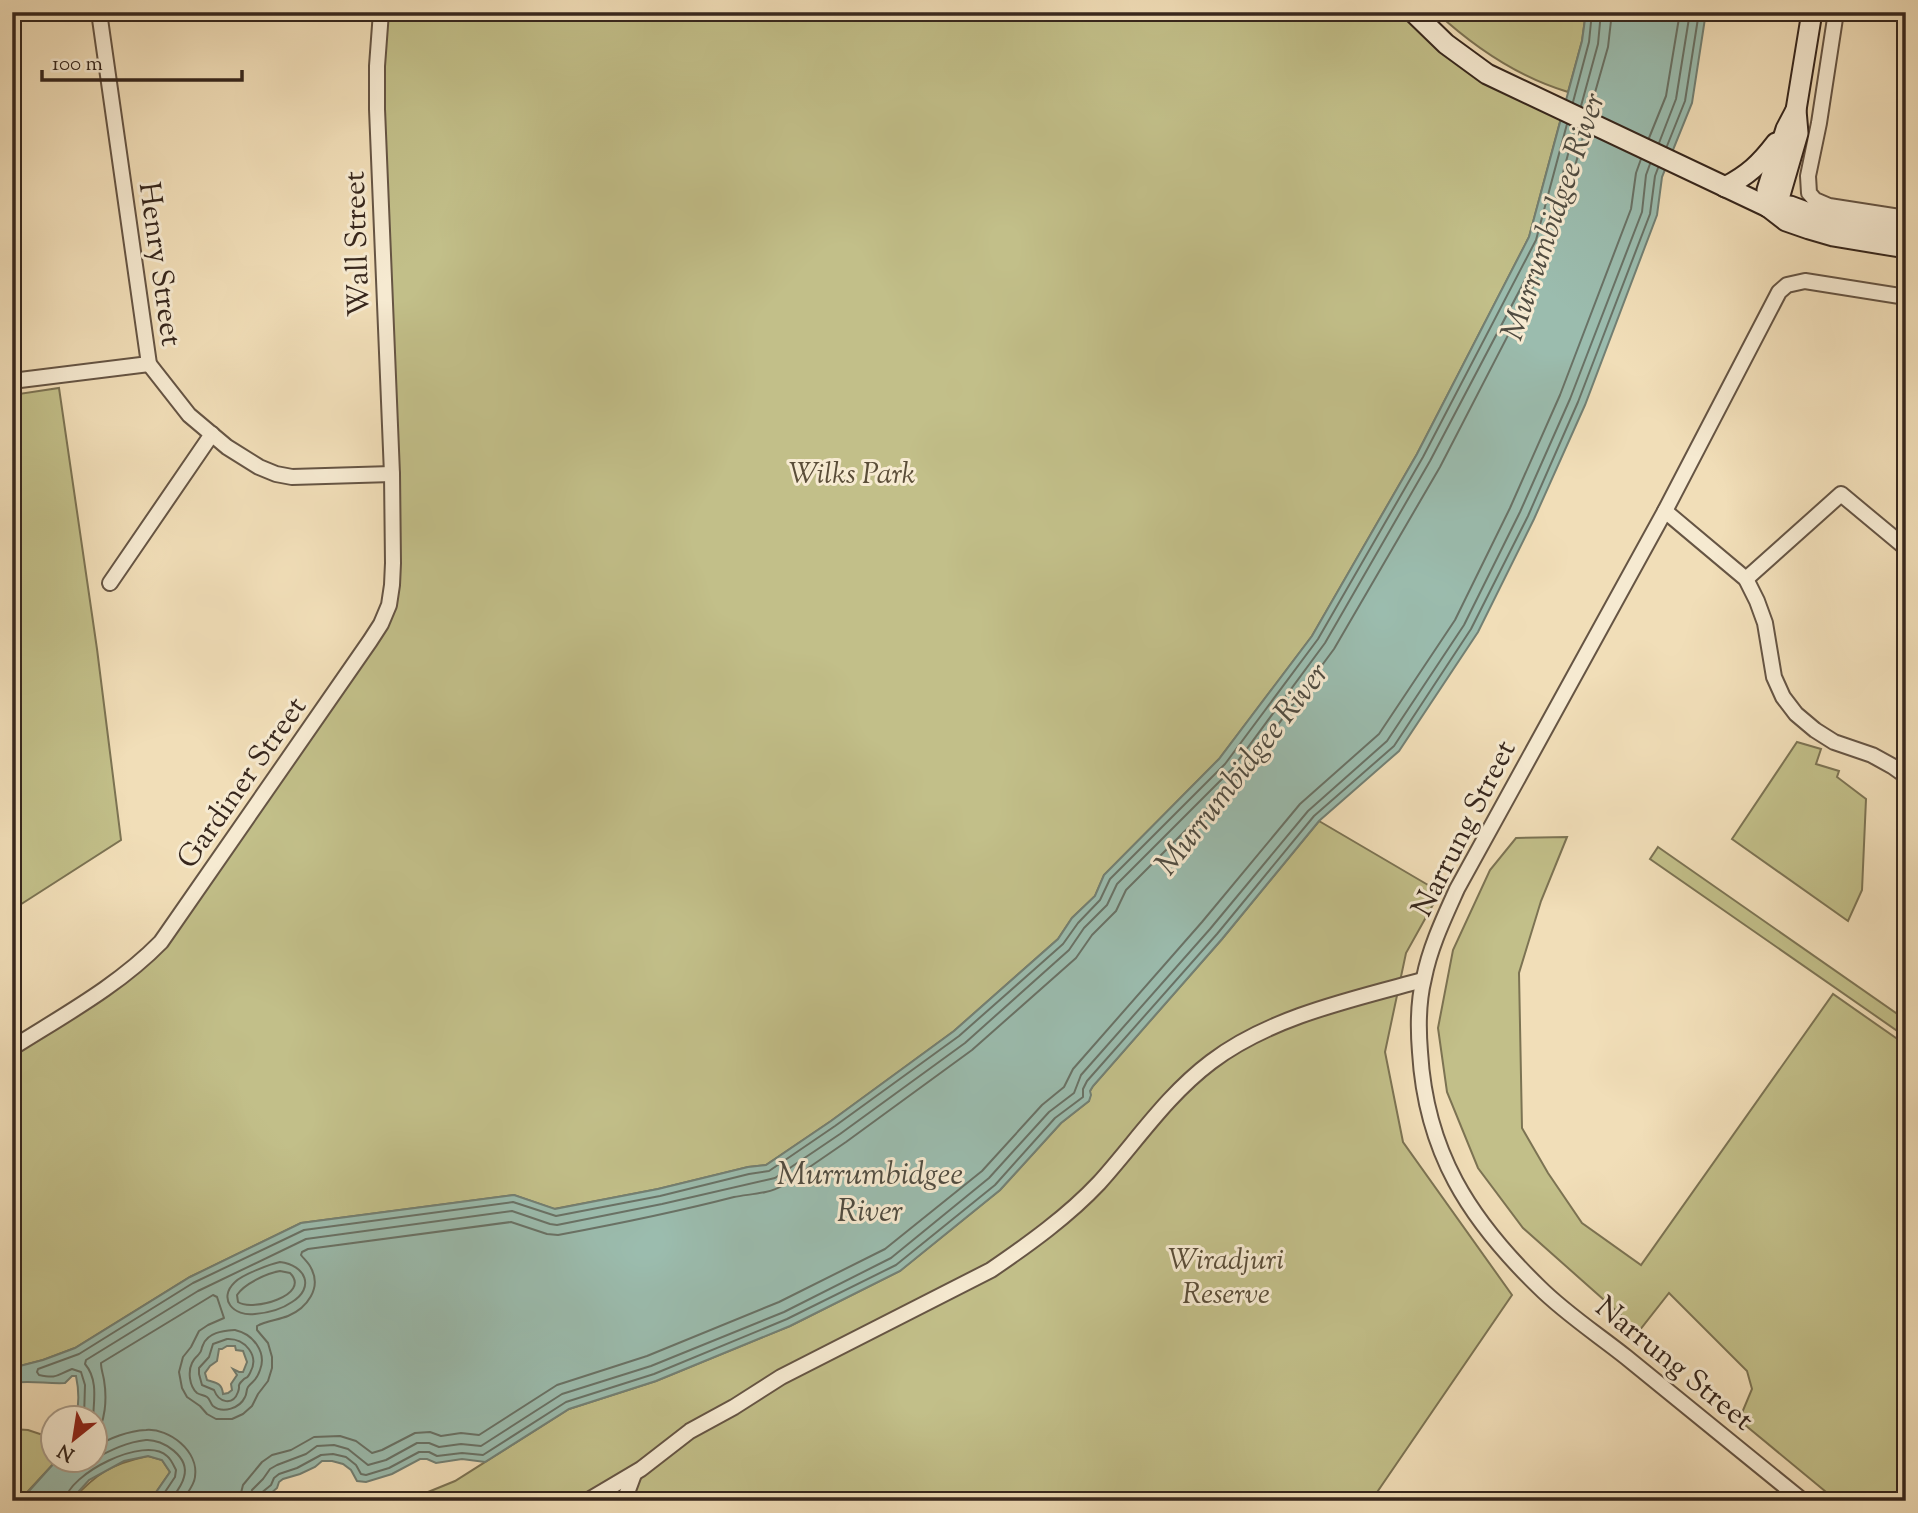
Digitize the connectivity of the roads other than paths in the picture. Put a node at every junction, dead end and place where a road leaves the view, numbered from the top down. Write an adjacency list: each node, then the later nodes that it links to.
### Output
1 (99, 12): 14 (street, Henry Street)
2 (381, 12): 17 (street, Wall Street)
3 (1413, 12): 8 (main road)
4 (1812, 12): 6 (main road)
5 (1836, 12): 10 (street)
6 (1797, 110): 7 (main road); 9 (main road)
7 (1786, 129): 8 (main road); 9 (main road)
8 (1718, 184): 9 (main road)
9 (1768, 207): 11 (main road); 12 (main road)
10 (1906, 218)
11 (1906, 231)
12 (1906, 248)
13 (1906, 297): 18 (street, Narrung Street)
14 (149, 364): 15 (street); 16 (street, Henry Street)
15 (12, 381)
16 (212, 434): 17 (street, Henry Street); 21 (street)
17 (392, 474): 24 (street, Gardiner Street)
18 (1665, 510): 20 (street); 23 (street, Narrung Street)
19 (1906, 548): 20 (street)
20 (1745, 579): 22 (street)
21 (110, 583)
22 (1906, 776)
23 (1423, 980): 25 (street); 28 (street, Narrung Street)
24 (12, 1048)
25 (634, 1474): 26 (street); 27 (street)
26 (587, 1501)
27 (624, 1501)
28 (1803, 1501)

